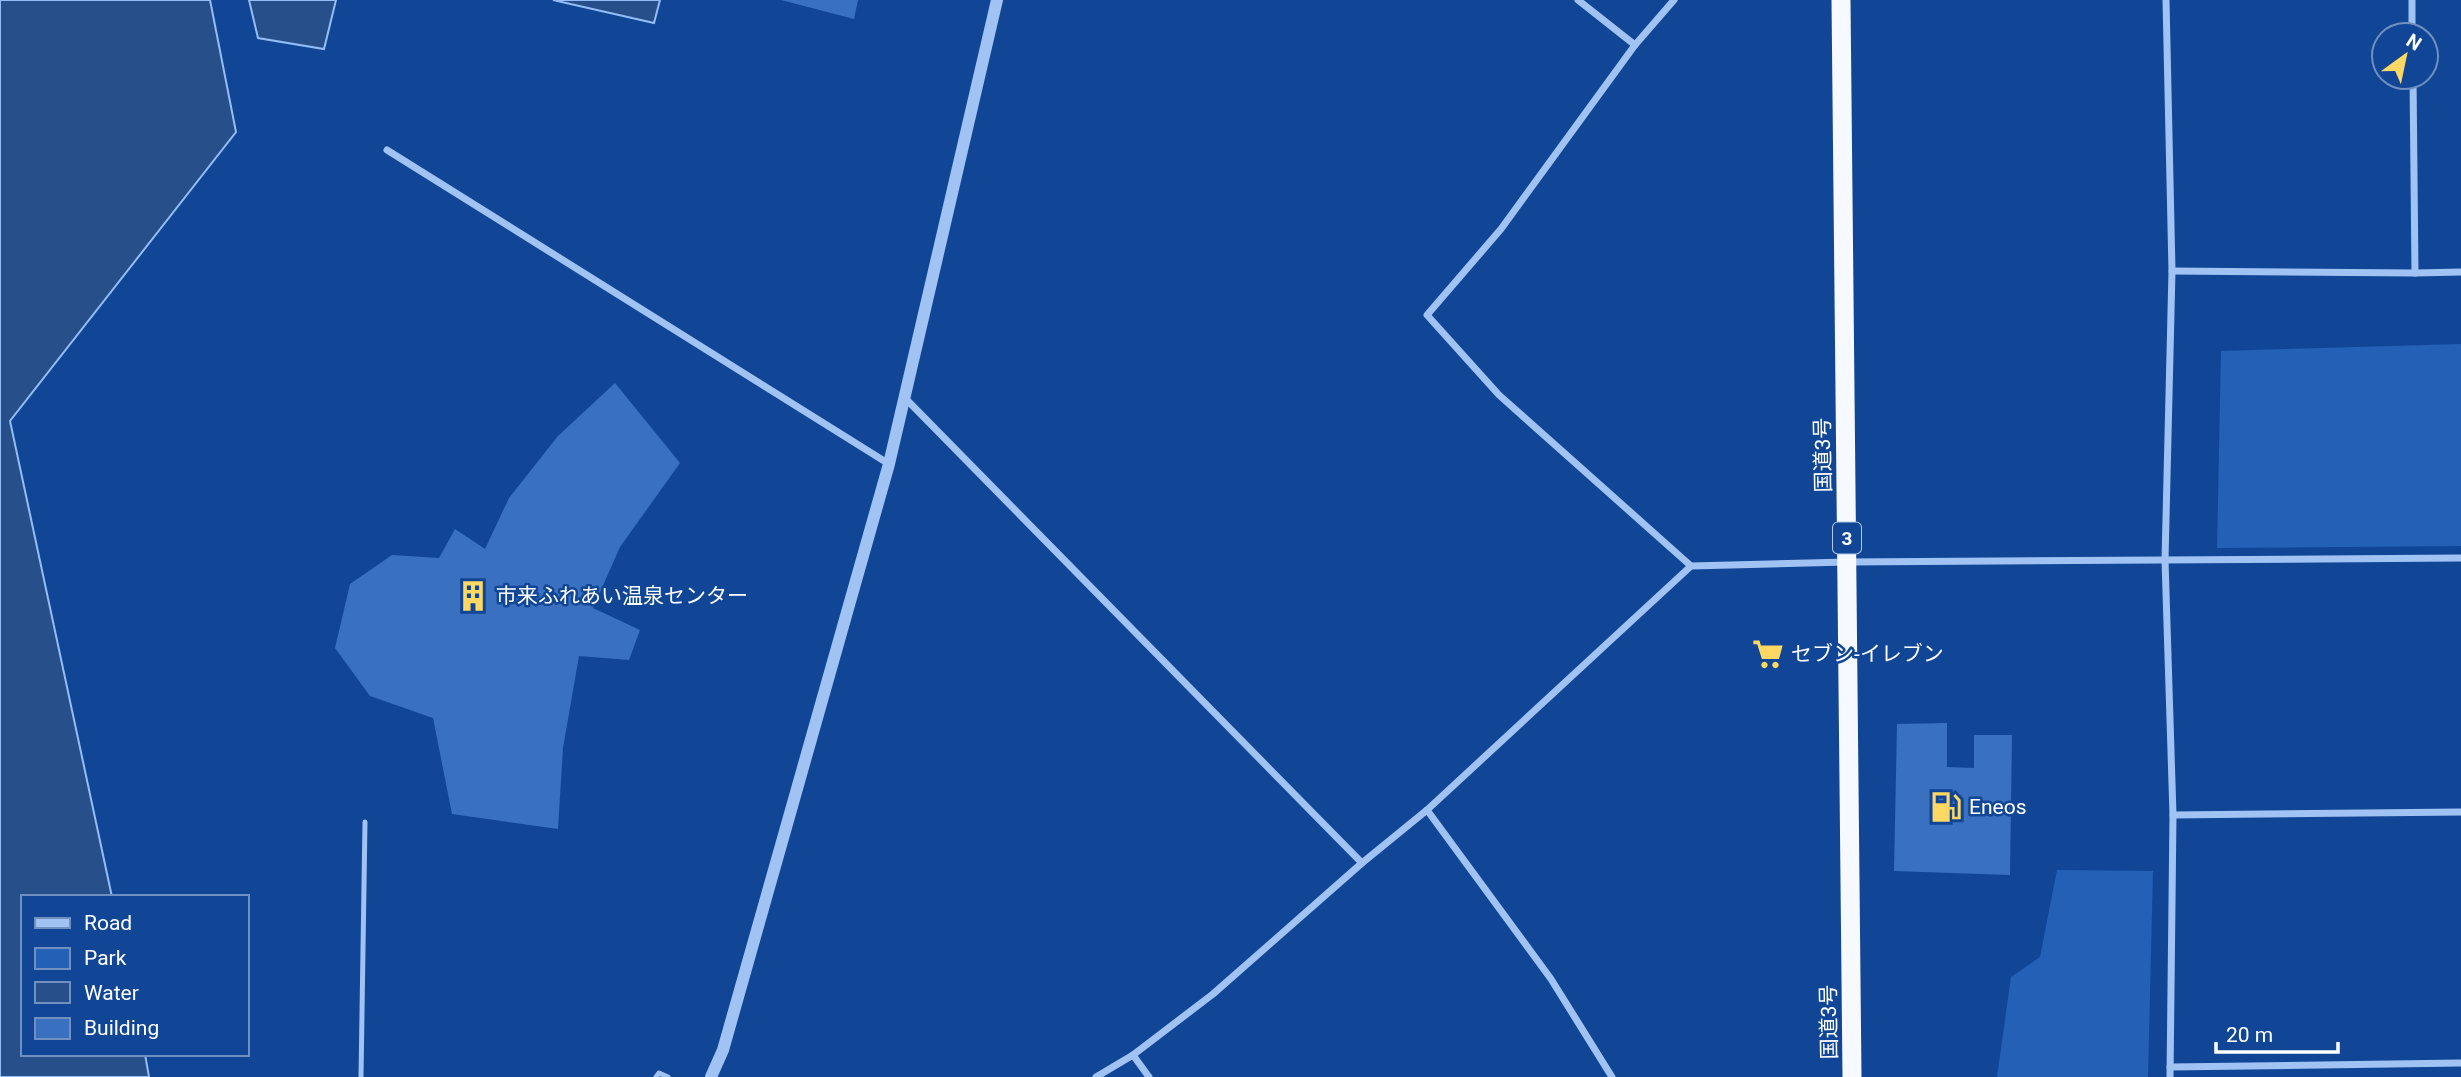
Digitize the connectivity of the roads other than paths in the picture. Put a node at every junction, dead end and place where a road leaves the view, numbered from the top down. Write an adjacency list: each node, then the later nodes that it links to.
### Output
1 (997, 0): 14 (street)
2 (1578, 0): 8 (street)
3 (1674, 0): 8 (street)
4 (1841, 0): 18 (highway, 国道3号 / 3)
5 (2166, 0): 11 (street)
6 (2412, 0): 7 (street)
7 (2412, 21)
8 (1635, 45): 19 (street)
9 (2413, 91): 13 (street)
10 (387, 150): 15 (street)
11 (2172, 271): 13 (street); 17 (street)
12 (2461, 272): 13 (street)
13 (2415, 273)
14 (905, 398): 15 (street); 24 (street)
15 (889, 464): 31 (street)
16 (2461, 558): 17 (street)
17 (2165, 560): 18 (street); 22 (street)
18 (1847, 562): 19 (street); 35 (highway, 国道3号 / 3)
19 (1690, 566): 20 (street)
20 (1427, 810): 24 (street); 34 (street)
21 (2461, 811): 22 (street)
22 (2173, 815): 27 (street)
23 (365, 821): 28 (lane)
24 (1362, 863): 25 (street)
25 (1133, 1055): 32 (street); 33 (street)
26 (2461, 1063): 27 (street)
27 (2170, 1067): 36 (street)
28 (361, 1077)
29 (656, 1077): 30 (lane)
30 (668, 1077)
31 (711, 1077)
32 (1096, 1077)
33 (1149, 1077)
34 (1612, 1077)
35 (1852, 1077)
36 (2170, 1077)

